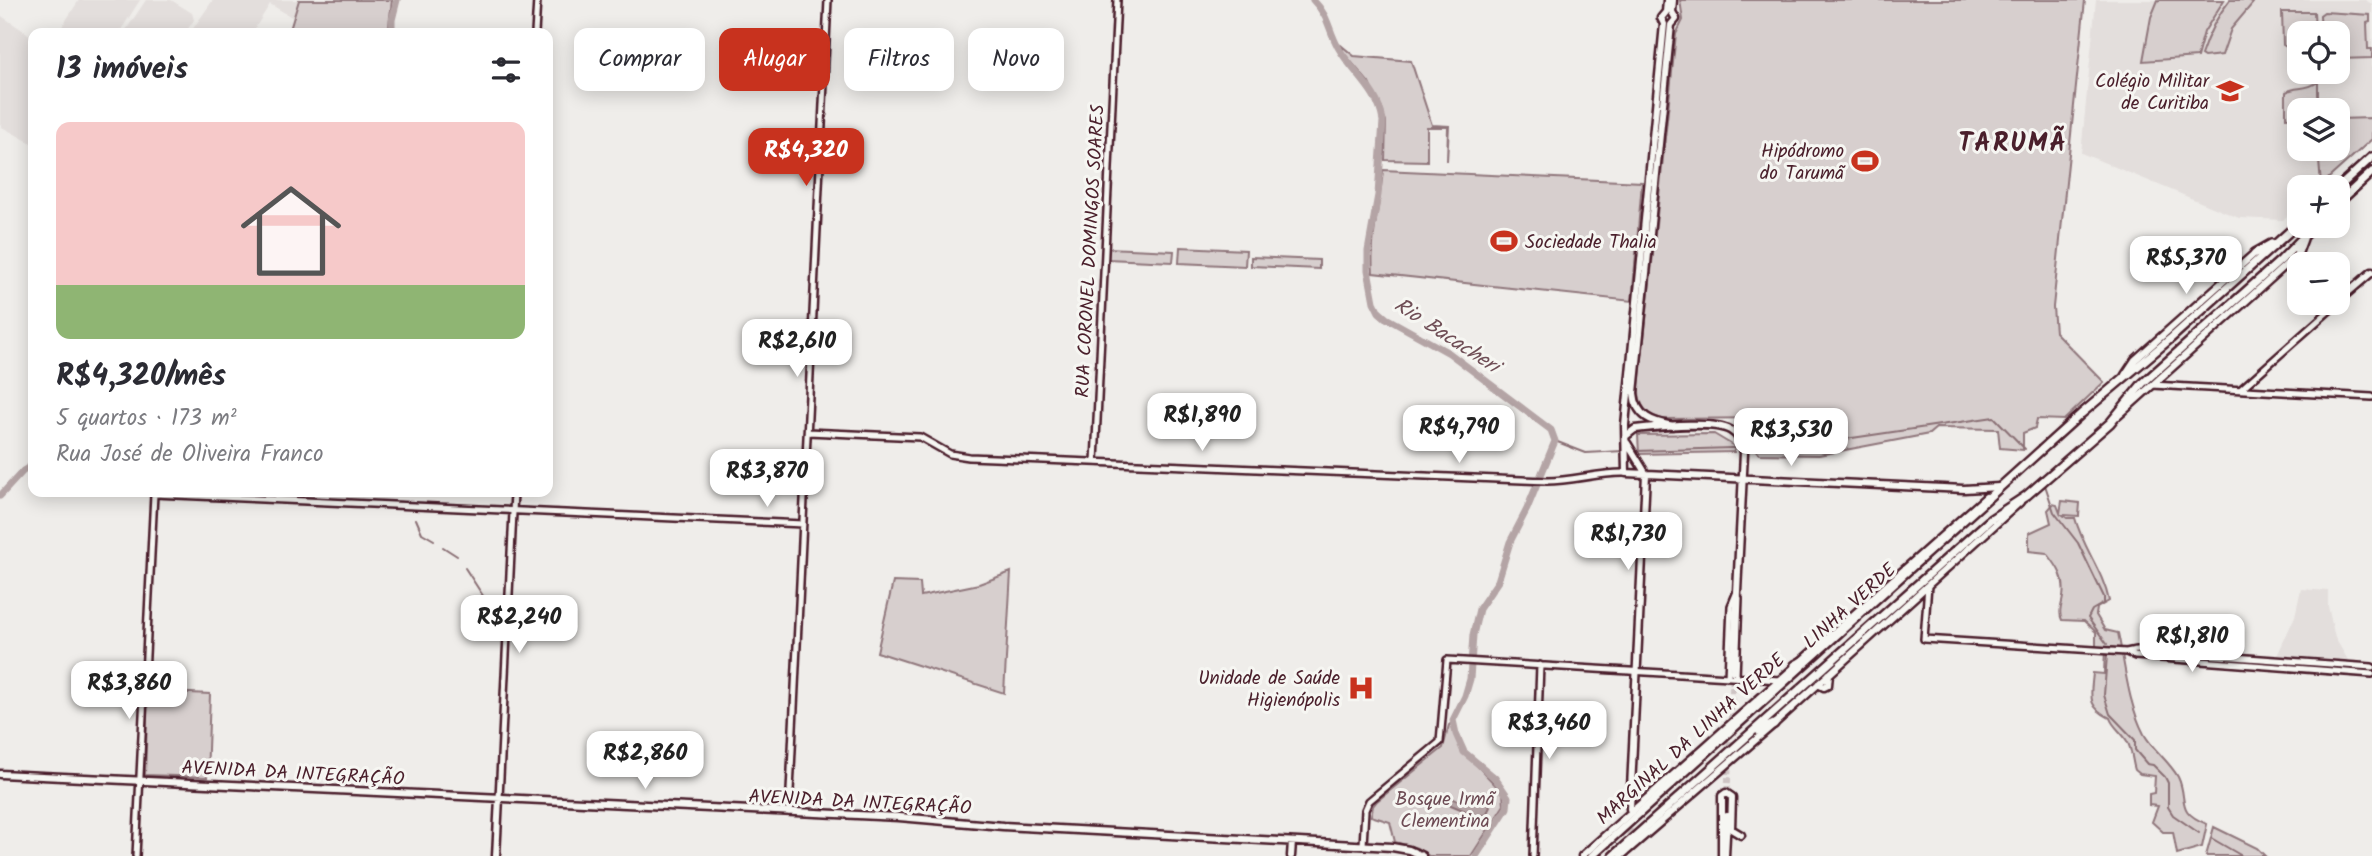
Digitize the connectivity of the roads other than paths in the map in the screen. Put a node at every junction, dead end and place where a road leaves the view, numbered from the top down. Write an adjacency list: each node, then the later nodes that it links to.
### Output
1 (537, 0): 8 (street)
2 (828, 0): 29 (street)
3 (1117, 0): 31 (street, RUA CORONEL DOMINGOS SOARES)
4 (1667, 0): 6 (main road)
5 (1673, 0): 6 (main road)
6 (1669, 12): 7 (main road); 7 (main road)
7 (1667, 24): 28 (main road); 30 (main road)
8 (535, 28)
9 (2372, 157): 11 (highway)
10 (2372, 172): 12 (highway)
11 (2350, 177)
12 (2350, 193)
13 (2287, 234): 15 (highway, LINHA VERDE)
14 (2301, 238): 27 (highway, LINHA VERDE)
15 (2281, 239): 16 (highway); 22 (highway, LINHA VERDE)
16 (2255, 253): 22 (main road, LINHA VERDE)
17 (2287, 264): 21 (main road, LINHA VERDE)
18 (2372, 272): 19 (main road)
19 (2350, 291)
20 (2324, 315): 25 (street)
21 (2165, 374): 23 (main road, LINHA VERDE); 24 (street)
22 (2125, 375): 34 (highway, LINHA VERDE)
23 (2152, 385): 24 (street); 27 (main road, LINHA VERDE)
24 (2171, 385): 25 (street)
25 (2241, 389): 26 (street)
26 (2372, 397)
27 (2110, 423): 38 (highway, LINHA VERDE)
28 (1673, 426): 30 (main road); 35 (main road)
29 (808, 432): 31 (street); 44 (street)
30 (1627, 447): 32 (main road); 33 (main road)
31 (1095, 462): 32 (street)
32 (1626, 473): 33 (main road)
33 (1646, 474): 35 (main road); 53 (main road)
34 (2010, 479): 36 (main road, MARGINAL DA LINHA VERDE); 48 (highway, LINHA VERDE)
35 (1742, 480): 37 (main road); 55 (main road)
36 (1999, 487): 37 (main road); 42 (main road, MARGINAL DA LINHA VERDE)
37 (1964, 489): 42 (main road)
38 (2026, 496): 45 (main road); 58 (highway, LINHA VERDE)
39 (154, 497): 60 (street)
40 (221, 497): 43 (street)
41 (513, 497): 43 (street)
42 (1971, 508): 50 (main road, MARGINAL DA LINHA VERDE)
43 (513, 510): 44 (street); 61 (street)
44 (803, 524): 64 (street)
45 (1928, 585): 46 (main road); 47 (street)
46 (1919, 594): 47 (street); 57 (main road)
47 (1926, 603): 49 (street)
48 (1821, 652): 50 (highway); 73 (highway, LINHA VERDE)
49 (2126, 652): 52 (street); 54 (street)
50 (1795, 665): 56 (main road, MARGINAL DA LINHA VERDE)
51 (1541, 666): 53 (street); 66 (street); 71 (street)
52 (2372, 667)
53 (1637, 671): 55 (street); 63 (main road)
54 (2372, 674)
55 (1733, 675): 56 (street)
56 (1780, 680): 72 (main road, MARGINAL DA LINHA VERDE)
57 (1774, 724): 58 (highway); 75 (main road)
58 (1752, 734): 74 (highway, LINHA VERDE)
59 (0, 774): 60 (main road, AVENIDA DA INTEGRAÇÃO)
60 (139, 781): 61 (main road, AVENIDA DA INTEGRAÇÃO); 67 (street)
61 (499, 798): 64 (main road, AVENIDA DA INTEGRAÇÃO); 68 (main road)
62 (1727, 801): 76 (main road)
63 (1630, 809)
64 (789, 812): 65 (main road, AVENIDA DA INTEGRAÇÃO)
65 (1292, 842): 66 (main road, AVENIDA DA INTEGRAÇÃO); 69 (main road)
66 (1363, 845): 70 (main road, AVENIDA DA INTEGRAÇÃO)
67 (136, 856)
68 (496, 856)
69 (1291, 856)
70 (1422, 856)
71 (1533, 856)
72 (1582, 856)
73 (1592, 856)
74 (1613, 856)
75 (1621, 856)
76 (1725, 856): 76 (main road)

